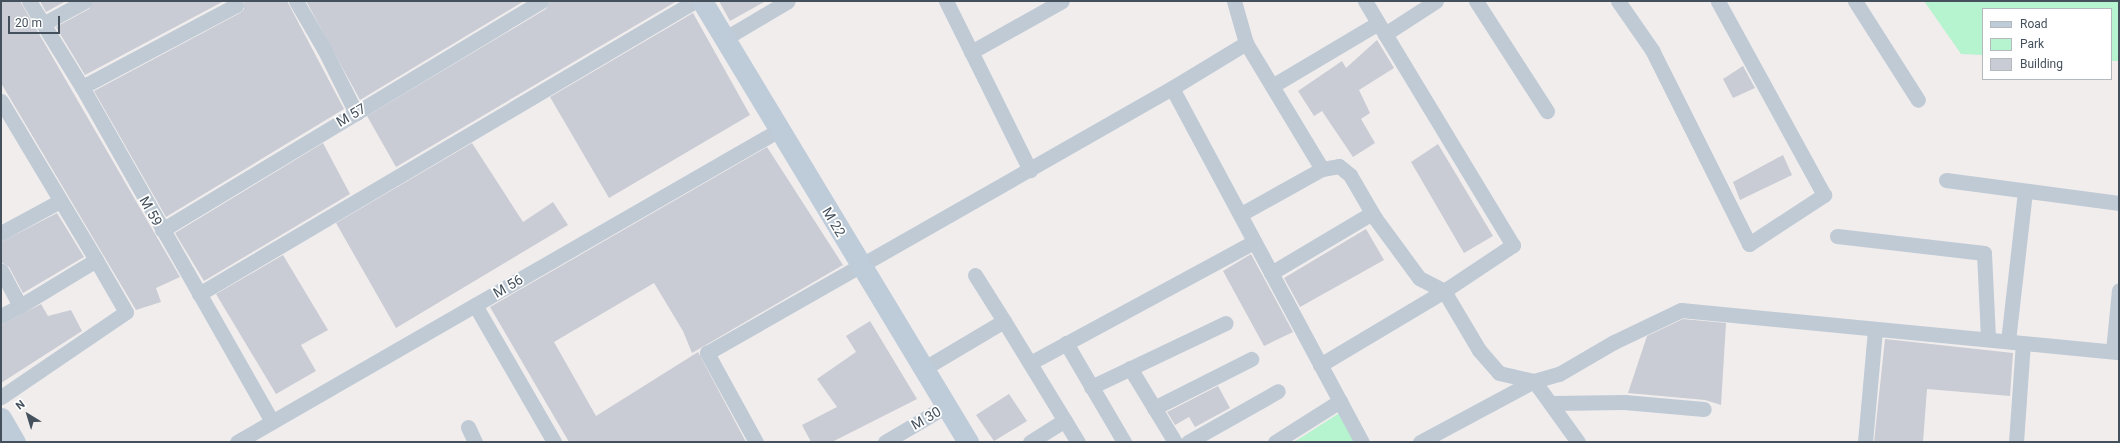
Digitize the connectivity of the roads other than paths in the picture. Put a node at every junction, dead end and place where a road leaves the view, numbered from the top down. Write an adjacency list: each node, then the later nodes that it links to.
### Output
1 (29, 1): 18 (street, M 59)
2 (85, 1): 18 (street)
3 (234, 1): 24 (street)
4 (296, 1): 29 (street)
5 (540, 1): 29 (street, M 57)
6 (695, 1): 50 (street)
7 (702, 1): 20 (street, M 22)
8 (788, 1): 20 (street)
9 (946, 1): 22 (street)
10 (1062, 1): 22 (street)
11 (1234, 1): 21 (street)
12 (1365, 1): 19 (street)
13 (1436, 1): 19 (street)
14 (1476, 1): 28 (street)
15 (1618, 1): 16 (street)
16 (1718, 1)
17 (1855, 1): 26 (street)
18 (43, 24): 24 (street, M 59)
19 (1382, 28): 23 (street); 49 (street)
20 (724, 38): 30 (street, M 22)
21 (1246, 43): 23 (street); 25 (street)
22 (971, 52): 32 (street)
23 (1272, 86): 31 (street)
24 (82, 87): 39 (street, M 59)
25 (1172, 88): 32 (street); 38 (street)
26 (1918, 100)
27 (1, 101): 35 (street)
28 (1547, 111)
29 (356, 113): 39 (street, M 57)
30 (779, 130): 44 (street, M 22); 51 (street, M 56)
31 (1322, 169): 37 (street); 38 (street)
32 (1030, 170): 44 (street)
33 (1946, 180): 34 (street)
34 (2025, 191): 36 (street); 58 (street)
35 (60, 200): 40 (street); 43 (street)
36 (2119, 203)
37 (1372, 213): 46 (street); 49 (street)
38 (1241, 214): 42 (street)
39 (162, 230): 50 (street, M 59)
40 (1, 233)
41 (1837, 236): 57 (street)
42 (1254, 242): 46 (street); 59 (street)
43 (96, 260): 52 (street); 69 (street)
44 (860, 265): 65 (street, M 22); 83 (street)
45 (1, 271): 52 (street)
46 (1271, 273): 63 (street)
47 (975, 275): 54 (street)
48 (2119, 290): 60 (street)
49 (1444, 291): 63 (street); 66 (street)
50 (199, 294): 77 (street, M 59)
51 (475, 305): 77 (street, M 56); 82 (street)
52 (20, 306): 53 (street)
53 (1, 316)
54 (1004, 321): 62 (street); 65 (street)
55 (1226, 323): 64 (street)
56 (1875, 329): 57 (street); 66 (street); 95 (street)
57 (1988, 339): 58 (street)
58 (2015, 342): 60 (street); 96 (street)
59 (1066, 343): 62 (street); 67 (street)
60 (2116, 351)
61 (1251, 359): 73 (street)
62 (1030, 363): 76 (street)
63 (1320, 365): 70 (street)
64 (1130, 368): 67 (street); 73 (street)
65 (923, 369): 72 (street, M 22)
66 (1534, 381): 71 (street); 93 (street)
67 (1091, 387): 88 (street)
68 (1278, 391): 90 (street)
69 (1, 397)
70 (1340, 401): 91 (street); 92 (street)
71 (1551, 403): 74 (street); 94 (street)
72 (946, 406): 84 (street, M 30); 85 (street, M 22)
73 (1154, 408): 89 (street)
74 (1704, 409)
75 (1, 418): 79 (street)
76 (1065, 420): 86 (street); 87 (street)
77 (272, 421): 80 (street, M 56)
78 (468, 427): 81 (street)
79 (10, 440)
80 (237, 442)
81 (475, 442)
82 (554, 442)
83 (756, 442)
84 (885, 442)
85 (968, 442)
86 (1030, 442)
87 (1078, 442)
88 (1124, 442)
89 (1175, 442)
90 (1188, 442)
91 (1275, 442)
92 (1362, 442)
93 (1420, 442)
94 (1578, 442)
95 (1865, 442)
96 (2016, 442)

